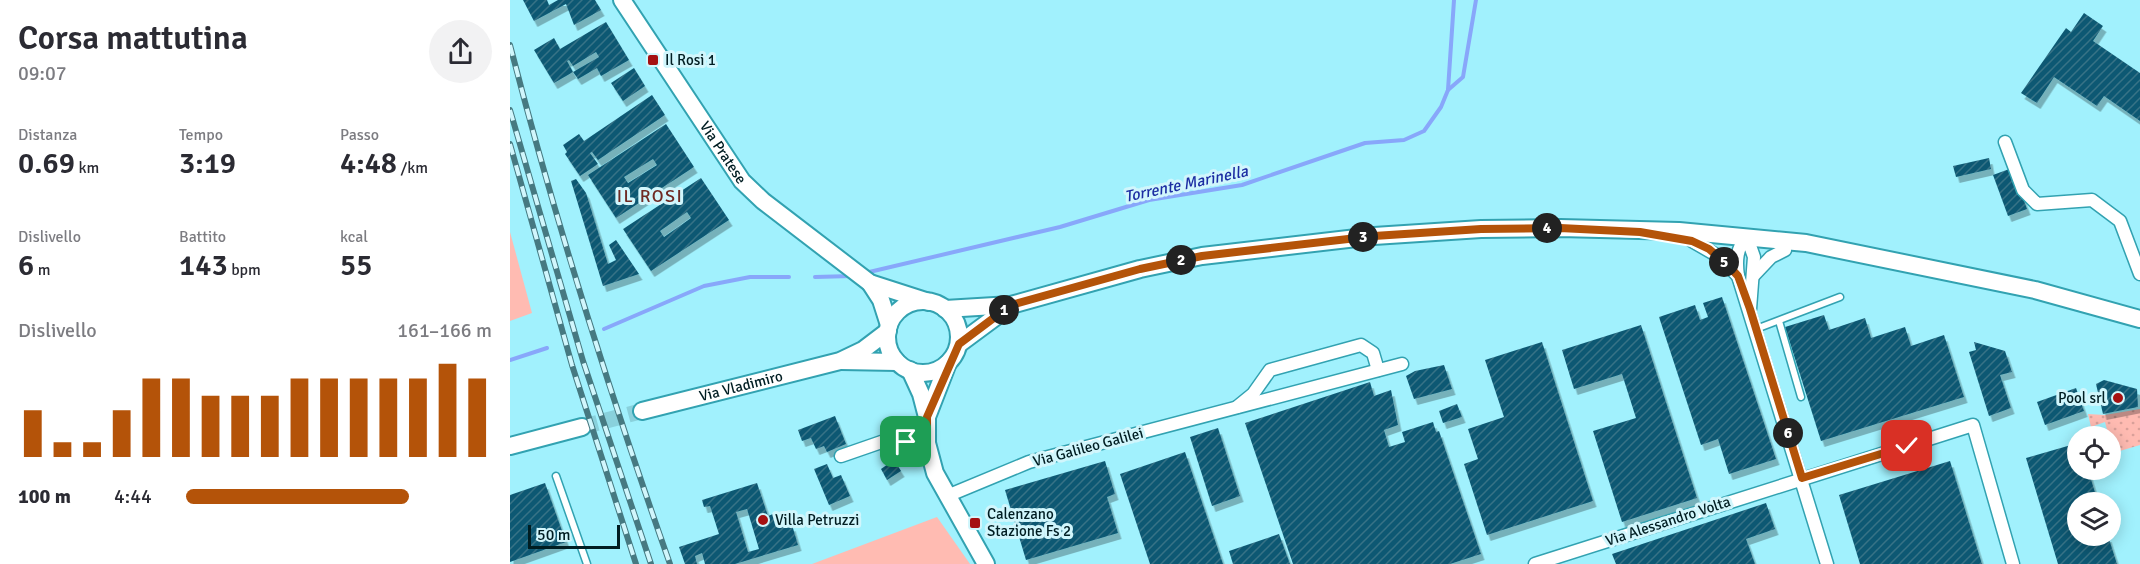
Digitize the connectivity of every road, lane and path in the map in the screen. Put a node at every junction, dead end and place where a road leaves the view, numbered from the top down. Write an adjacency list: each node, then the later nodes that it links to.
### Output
1 (622, 0): 11 (main road, Via Pratese)
2 (2005, 142): 8 (street)
3 (1640, 232): 4 (main road); 5 (main road); 14 (main road)
4 (1692, 241): 5 (main road); 9 (street)
5 (1746, 244): 6 (main road); 7 (main road); 9 (street); 10 (street)
6 (1785, 250): 7 (main road); 10 (street)
7 (1855, 255): 16 (main road)
8 (2140, 274)
9 (1738, 276): 15 (street)
10 (1753, 276): 15 (street)
11 (864, 278): 13 (main road); 18 (main road)
12 (1840, 297): 17 (lane)
13 (937, 305): 14 (main road); 18 (main road); 20 (main road)
14 (1011, 305): 20 (main road)
15 (1750, 309): 19 (street)
16 (2140, 320)
17 (1779, 321): 19 (lane); 27 (lane)
18 (889, 328): 21 (main road, Via Vladimiro); 24 (main road)
19 (1756, 329): 37 (street)
20 (959, 344): 22 (main road)
21 (840, 361): 24 (main road, Via Vladimiro); 30 (main road, Via Vladimiro)
22 (948, 363): 24 (main road); 31 (main road)
23 (1402, 364): 25 (street, Via Galileo Galilei)
24 (903, 366): 31 (main road)
25 (1378, 370): 26 (street, Via Galileo Galilei); 28 (street, Via Galileo Galilei)
26 (1260, 382): 28 (street); 29 (street, Via Galileo Galilei)
27 (1801, 397)
28 (1273, 399): 29 (street, Via Galileo Galilei)
29 (1234, 409): 38 (street, Via Galileo Galilei)
30 (642, 411)
31 (927, 417): 33 (main road)
32 (582, 427): 34 (main road)
33 (927, 443): 35 (street); 38 (main road)
34 (510, 446)
35 (841, 456)
36 (556, 476): 39 (lane)
37 (1802, 478): 41 (street, Via Alessandro Volta); 42 (street); 43 (street, Via Alessandro Volta)
38 (947, 496): 40 (main road)
39 (587, 564)
40 (986, 564)
41 (1535, 564)
42 (1827, 564)
43 (2013, 564)

